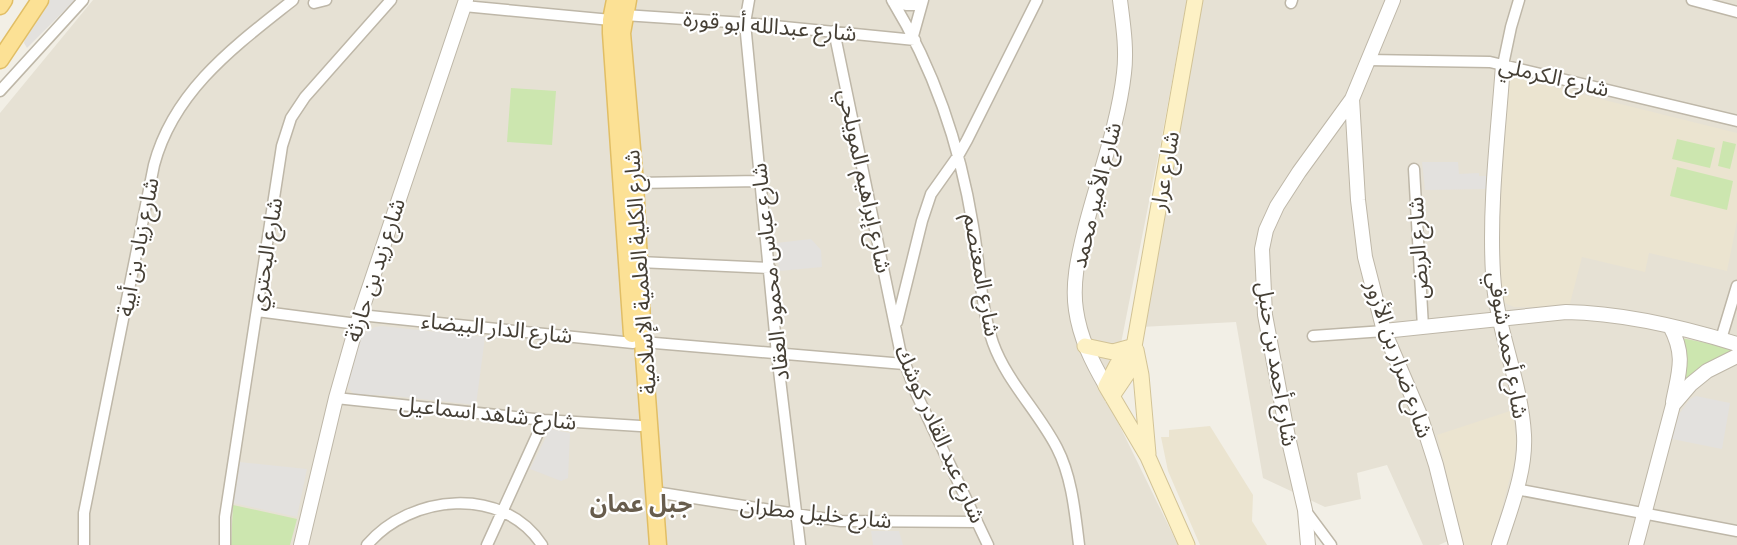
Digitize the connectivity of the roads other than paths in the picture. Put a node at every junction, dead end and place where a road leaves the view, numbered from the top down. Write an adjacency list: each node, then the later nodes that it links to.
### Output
1 (4, 0): 19 (main road)
2 (40, 0): 25 (main road)
3 (83, 0): 28 (street)
4 (293, 0): 68 (street, شارع زياد بن أبية)
5 (326, 0): 17 (street)
6 (391, 0): 38 (street, شارع البحتري)
7 (615, 0): 20 (main road, شارع الكلية العلمية الإسلامية)
8 (749, 0): 22 (street, شارع عباس محمود العقاد)
9 (1037, 0): 31 (street, شارع عبد القادر كوشك)
10 (1120, 0): 50 (street, شارع الأمير محمد)
11 (1196, 0): 49 (main road, شارع عرار)
12 (1392, 0): 26 (street, شارع أحمد بن حنبل)
13 (1520, 0): 27 (street, شارع أحمد شوقي)
14 (1692, 0): 21 (street)
15 (892, 1): 16 (street); 24 (street, شارع المعتصم)
16 (922, 2): 24 (street)
17 (314, 3)
18 (465, 3): 20 (street, شارع عبدالله أبو قورة); 39 (street, شارع زيد بن حارثة)
19 (0, 6)
20 (621, 11): 22 (street, شارع عبدالله أبو قورة); 34 (main road, شارع الكلية العلمية الإسلامية); 47 (main road, شارع الكلية العلمية الإسلامية)
21 (1737, 12)
22 (745, 23): 23 (street, شارع عبدالله أبو قورة); 33 (street, شارع عباس محمود العقاد)
23 (834, 32): 24 (street, شارع عبدالله أبو قورة); 43 (street, شارع إبراهيم المويلحي)
24 (914, 38): 31 (street, شارع المعتصم)
25 (0, 60)
26 (1367, 60): 27 (street, شارع الكرملي); 29 (street, شارع أحمد بن حنبل)
27 (1503, 65): 30 (street, شارع الكرملي); 40 (street, شارع أحمد شوقي)
28 (0, 91)
29 (1352, 99): 44 (street, شارع ضرار بن الأزور); 62 (street, شارع أحمد بن حنبل)
30 (1737, 120)
31 (958, 156): 43 (street, شارع عبد القادر كوشك); 78 (street, شارع المعتصم)
32 (1414, 169): 42 (street, شارع الربض)
33 (761, 181): 34 (street); 36 (street, شارع عباس محمود العقاد)
34 (635, 183): 35 (main road, شارع الكلية العلمية الإسلامية)
35 (639, 262): 36 (street); 47 (main road, شارع الكلية العلمية الإسلامية)
36 (770, 268): 51 (street, شارع عباس محمود العقاد)
37 (1737, 285): 46 (street)
38 (257, 311): 39 (street, شارع الدار البيضاء); 69 (street, شارع البحتري)
39 (359, 319): 47 (street, شارع الدار البيضاء); 55 (street, شارع زيد بن حارثة)
40 (1499, 320): 41 (street); 42 (street); 60 (street, شارع أحمد شوقي)
41 (1670, 326): 46 (street); 56 (street)
42 (1423, 327): 44 (street)
43 (896, 331): 53 (street, شارع عبد القادر كوشك)
44 (1384, 331): 45 (street); 82 (street, شارع ضرار بن الأزور)
45 (1313, 336)
46 (1721, 339): 48 (street)
47 (638, 342): 51 (street, شارع الدار البيضاء); 58 (main road, شارع الكلية العلمية الإسلامية); 61 (main road, شارع الكلية العلمية الإسلامية)
48 (1737, 344)
49 (1133, 345): 50 (main road); 54 (main road, شارع عرار); 59 (main road)
50 (1085, 346): 54 (street, شارع الأمير محمد)
51 (777, 354): 53 (street, شارع الدار البيضاء); 65 (street, شارع عباس محمود العقاد)
52 (1737, 356): 56 (street)
53 (904, 364): 66 (street, شارع عبد القادر كوشك)
54 (1109, 391): 59 (main road, شارع الأمير محمد)
55 (336, 398): 57 (street, شارع شاهد اسماعيل); 70 (street, شارع زيد بن حارثة)
56 (1672, 405): 64 (street)
57 (544, 420): 58 (street, شارع شاهد اسماعيل); 63 (street)
58 (640, 426): 74 (main road, شارع الكلية العلمية الإسلامية)
59 (1148, 457): 79 (main road, شارع الأمير محمد)
60 (1516, 489): 64 (street); 83 (street, شارع أحمد شوقي)
61 (655, 492): 65 (street, شارع خليل مطران); 75 (main road, شارع الكلية العلمية الإسلامية)
62 (1305, 510): 80 (street, شارع أحمد بن حنبل); 81 (street)
63 (502, 512): 71 (street); 72 (street); 73 (street)
64 (1644, 513): 67 (street); 84 (street)
65 (796, 515): 66 (street, شارع خليل مطران); 76 (street, شارع عباس محمود العقاد)
66 (977, 522): 77 (street, شارع عبد القادر كوشك)
67 (1737, 531)
68 (84, 545)
69 (225, 545)
70 (301, 545)
71 (367, 545)
72 (488, 545)
73 (542, 545)
74 (648, 545)
75 (658, 545)
76 (800, 545)
77 (988, 545)
78 (1079, 545)
79 (1187, 545)
80 (1308, 545)
81 (1331, 545)
82 (1456, 545)
83 (1499, 545)
84 (1636, 545)

